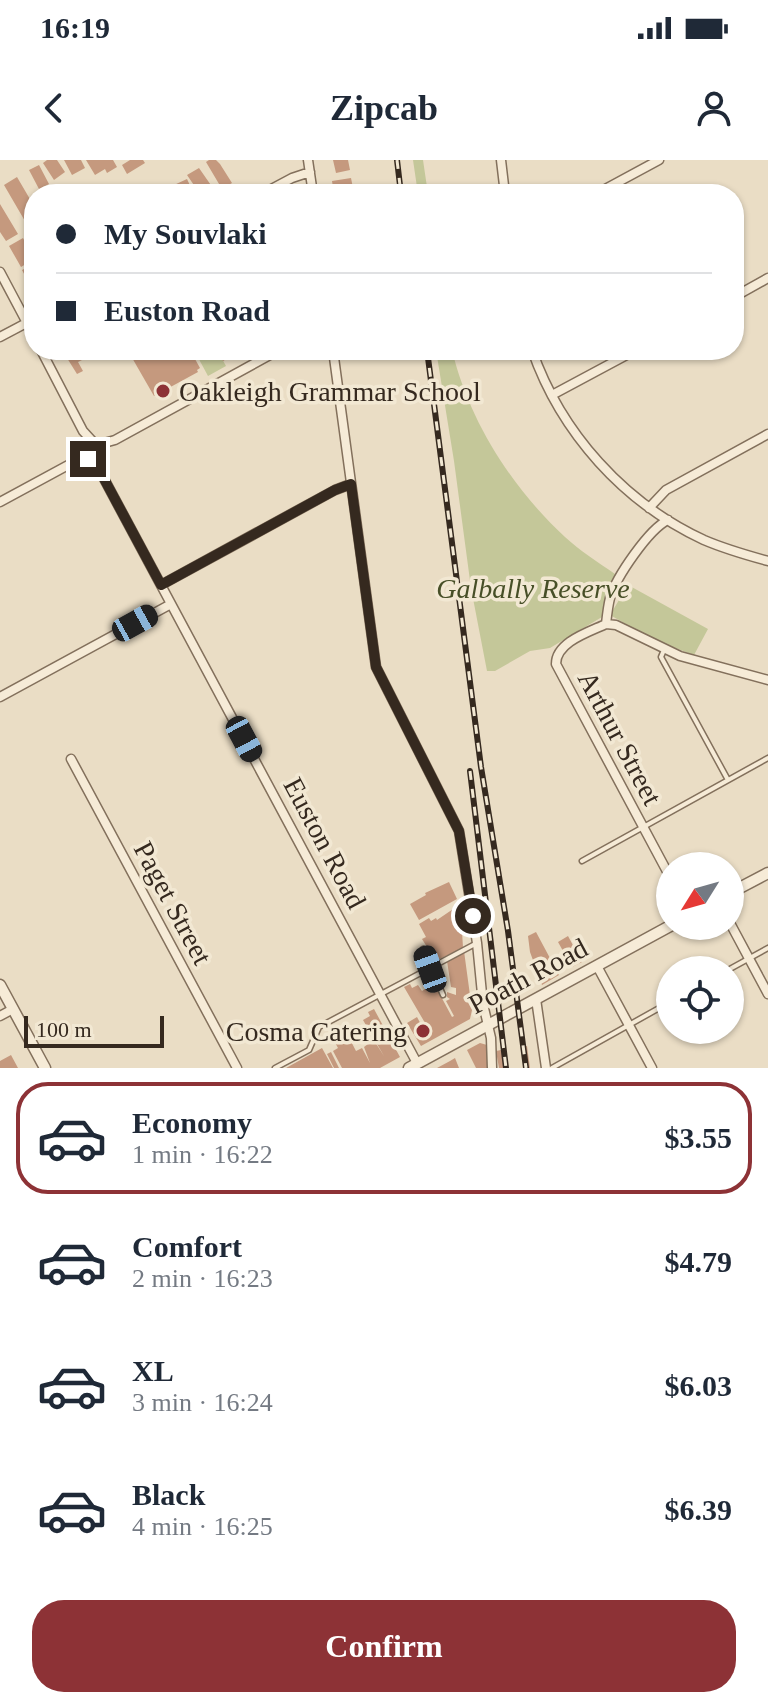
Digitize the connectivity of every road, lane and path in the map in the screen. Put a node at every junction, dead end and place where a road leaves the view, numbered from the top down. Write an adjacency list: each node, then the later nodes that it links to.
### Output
1 (308, 160): 4 (street)
2 (501, 160): 7 (street)
3 (659, 160): 8 (street)
4 (310, 172): 5 (street); 6 (street)
5 (281, 184)
6 (312, 184)
7 (504, 184)
8 (615, 184)
9 (0, 272): 12 (street)
10 (768, 278): 11 (street)
11 (744, 291)
12 (24, 309)
13 (24, 324): 14 (street)
14 (0, 337)
15 (46, 360): 21 (street)
16 (261, 360): 23 (street)
17 (334, 360): 26 (street)
18 (536, 360): 20 (street)
19 (617, 360): 20 (street)
20 (552, 395): 28 (street)
21 (83, 431): 23 (street); 24 (street)
22 (768, 434): 28 (street)
23 (98, 449): 24 (street); 24 (street); 25 (street, Euston Road)
24 (86, 454): 25 (street, Euston Road); 27 (street)
25 (102, 475): 31 (street, Euston Road)
26 (351, 484): 31 (street); 47 (street)
27 (0, 502)
28 (649, 508): 29 (street)
29 (668, 520): 30 (street); 33 (street, Arthur Street)
30 (768, 561)
31 (161, 585): 32 (street, Euston Road)
32 (171, 604): 36 (street); 56 (street, Euston Road)
33 (606, 624): 34 (street); 40 (street, Arthur Street)
34 (664, 650): 35 (street); 39 (lane)
35 (768, 680)
36 (0, 697)
37 (768, 758): 39 (lane)
38 (71, 759): 66 (street, Paget Street)
39 (728, 780): 40 (lane)
40 (644, 827): 41 (street, Arthur Street); 42 (lane)
41 (657, 852)
42 (582, 861)
43 (768, 873): 44 (street)
44 (744, 886)
45 (656, 934): 52 (street, Poath Road)
46 (739, 940): 50 (street)
47 (477, 943): 53 (lane); 62 (street)
48 (768, 948): 50 (lane)
49 (423, 949): 53 (lane)
50 (749, 958): 51 (lane); 55 (street)
51 (744, 961)
52 (597, 966): 58 (street, Poath Road); 63 (street)
53 (430, 969): 56 (lane); 57 (lane)
54 (0, 985): 59 (street)
55 (768, 994)
56 (382, 995): 64 (street, Euston Road); 67 (lane)
57 (443, 995)
58 (536, 999): 62 (street, Poath Road); 69 (street)
59 (13, 1009): 61 (street); 65 (street)
60 (656, 1010): 63 (lane)
61 (0, 1016)
62 (488, 1025): 64 (street, Poath Road); 68 (street)
63 (629, 1025): 70 (lane); 71 (street)
64 (413, 1066)
65 (45, 1068)
66 (237, 1068)
67 (275, 1068)
68 (492, 1068)
69 (546, 1068)
70 (552, 1068)
71 (652, 1068)

